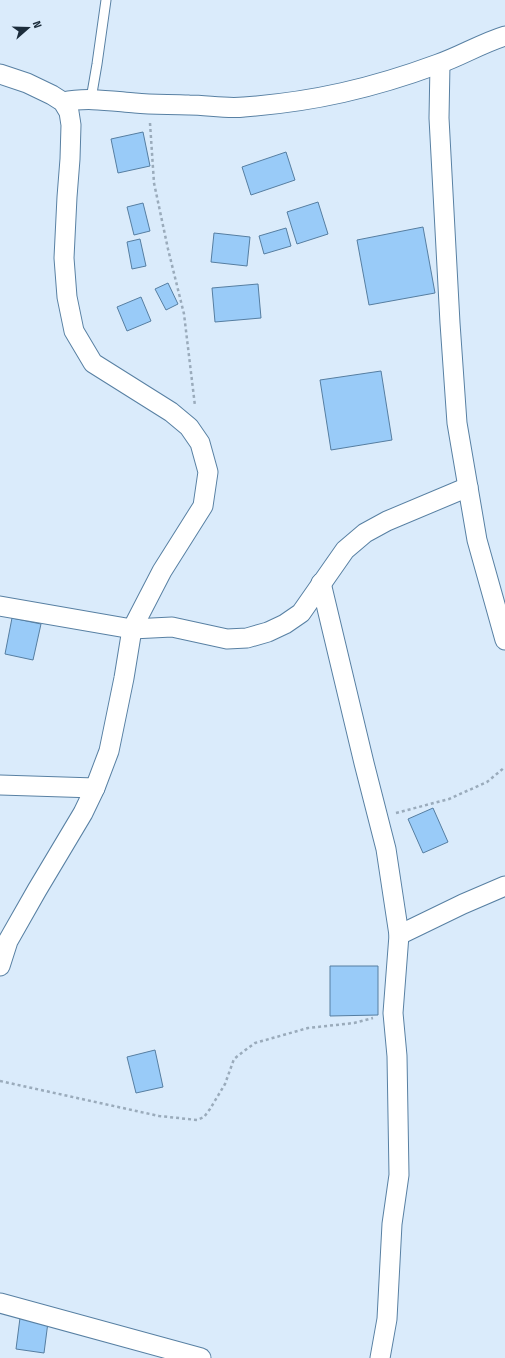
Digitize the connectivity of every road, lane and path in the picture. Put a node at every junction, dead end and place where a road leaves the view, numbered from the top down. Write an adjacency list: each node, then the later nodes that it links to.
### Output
1 (106, 0): 5 (lane)
2 (505, 36): 3 (street)
3 (440, 64): 7 (street); 9 (street)
4 (0, 74): 6 (street)
5 (91, 99): 6 (street); 7 (street)
6 (63, 102): 12 (street)
7 (149, 105): 8 (path)
8 (196, 412)
9 (468, 487): 10 (street); 13 (street)
10 (321, 583): 12 (street); 17 (street)
11 (0, 606): 12 (street)
12 (132, 629): 16 (street)
13 (505, 640)
14 (505, 767): 17 (path)
15 (0, 785): 16 (street)
16 (95, 788): 20 (street)
17 (378, 817): 19 (street)
18 (505, 886): 19 (street)
19 (399, 936): 21 (street)
20 (0, 966)
21 (393, 1013): 22 (path); 25 (street)
22 (0, 1081)
23 (0, 1303): 24 (street)
24 (201, 1358)
25 (380, 1358)

